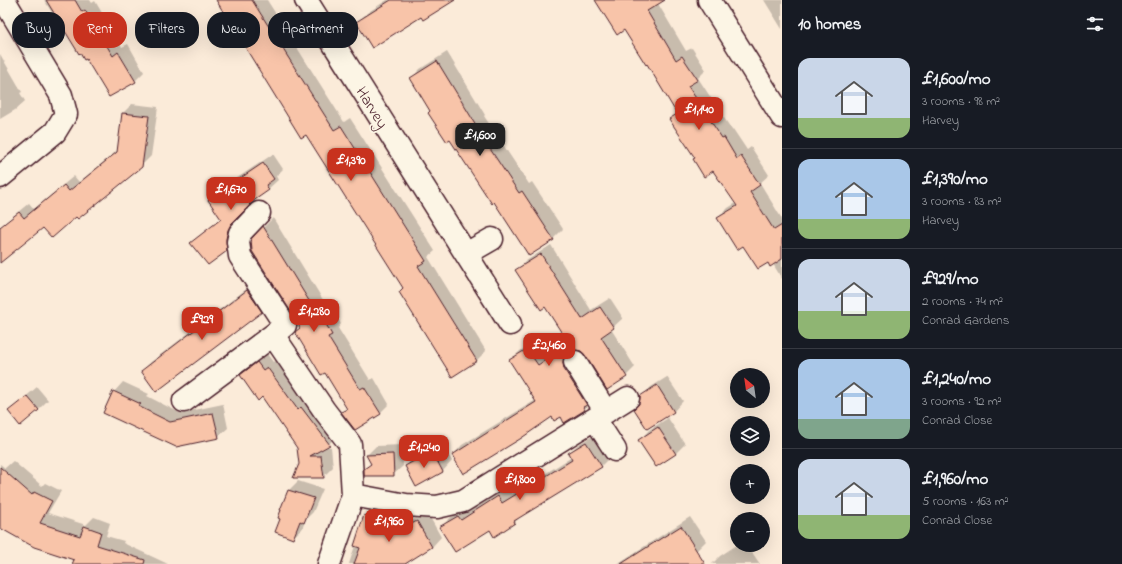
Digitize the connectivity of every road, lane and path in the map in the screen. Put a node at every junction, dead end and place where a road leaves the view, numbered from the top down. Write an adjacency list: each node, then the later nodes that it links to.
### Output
1 (4, 0): 5 (street)
2 (709, 0): 4 (street)
3 (312, 2): 8 (street, Harvey)
4 (782, 117)
5 (0, 178)
6 (259, 213): 10 (street)
7 (492, 239): 8 (street)
8 (466, 254): 9 (street, Harvey)
9 (510, 324)
10 (273, 334): 13 (street); 16 (street)
11 (575, 362): 14 (street)
12 (628, 398): 14 (street)
13 (184, 401)
14 (600, 415): 15 (street); 16 (street)
15 (615, 450)
16 (353, 495): 17 (street)
17 (329, 564)

